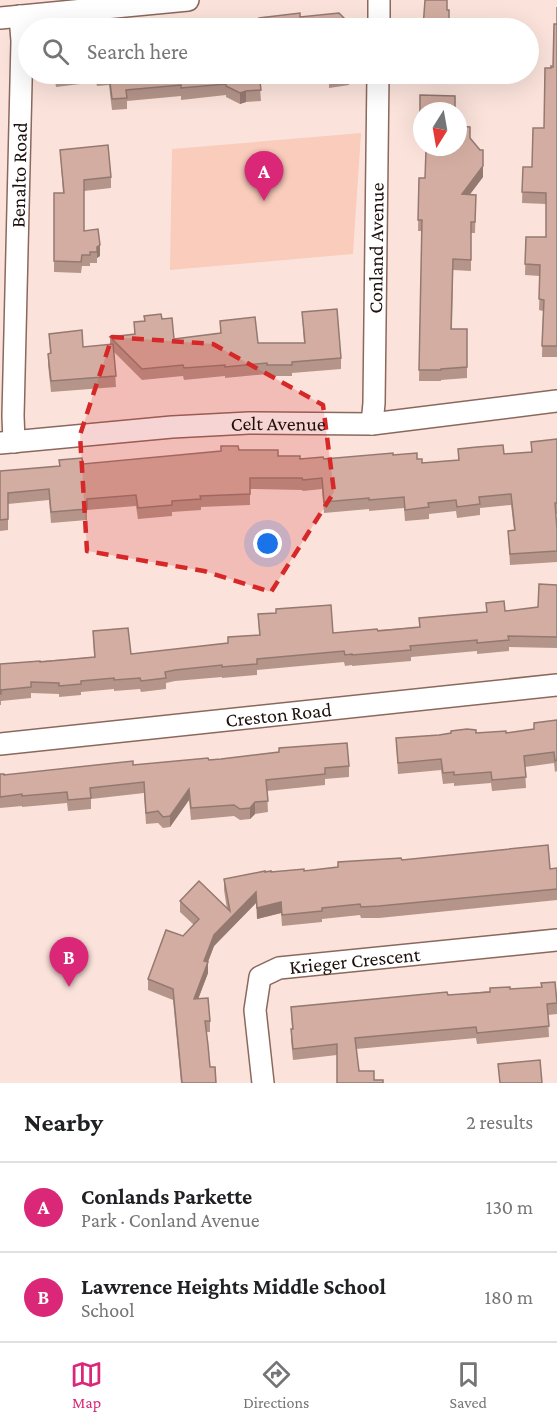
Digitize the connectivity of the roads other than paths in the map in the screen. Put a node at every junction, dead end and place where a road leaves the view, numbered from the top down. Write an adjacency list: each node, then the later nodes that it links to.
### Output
1 (188, 0): 3 (street)
2 (379, 0): 4 (street)
3 (10, 17): 5 (street, Benalto Road)
4 (379, 18)
5 (18, 33)
6 (21, 84): 10 (street, Benalto Road)
7 (378, 84): 9 (street, Conland Avenue)
8 (557, 401): 9 (street, Celt Avenue)
9 (372, 423): 10 (street, Celt Avenue)
10 (7, 442)
11 (557, 685): 12 (street, Creston Road)
12 (0, 744)
13 (557, 940): 14 (street, Krieger Crescent)
14 (263, 1083)

